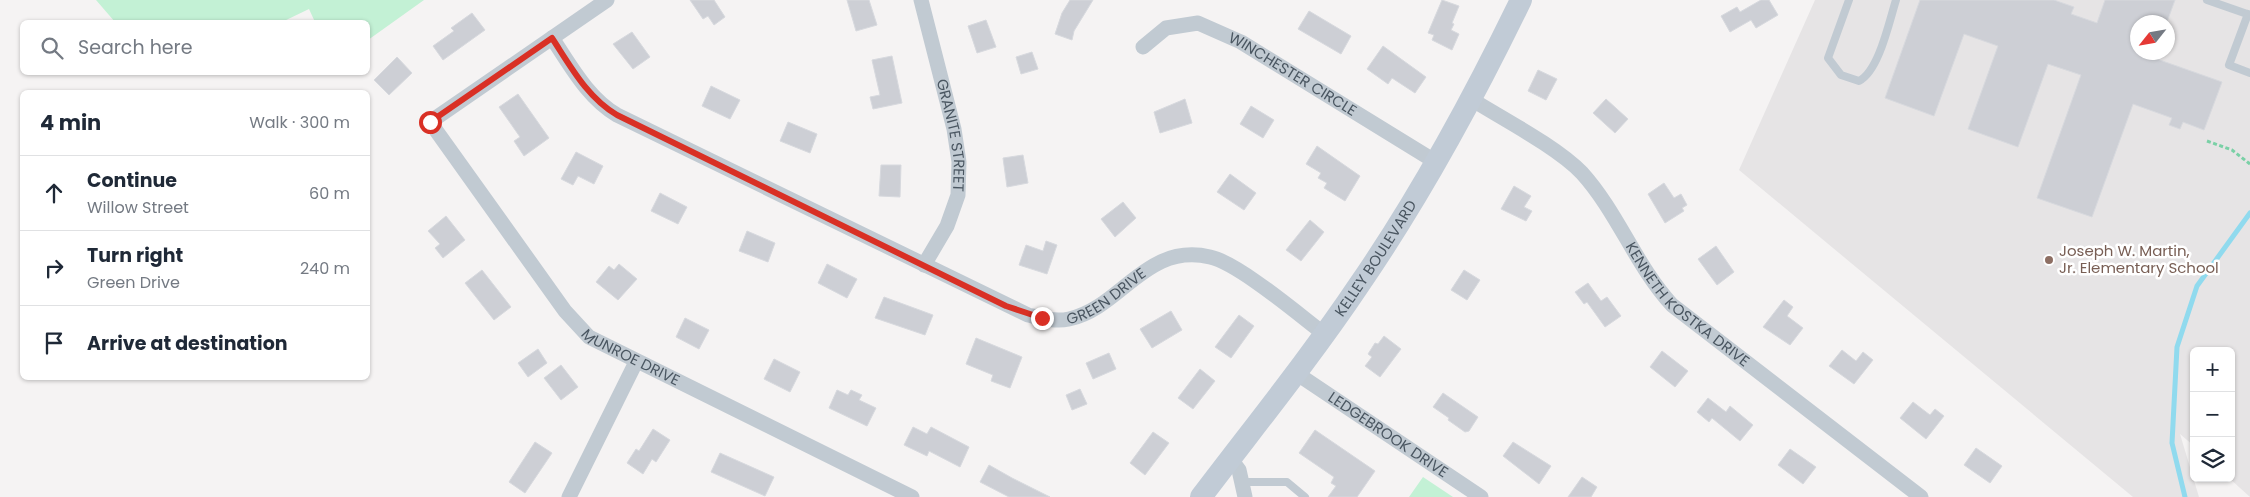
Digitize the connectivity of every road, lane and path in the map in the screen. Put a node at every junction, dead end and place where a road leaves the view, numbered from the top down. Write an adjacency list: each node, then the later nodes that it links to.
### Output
1 (608, 0): 8 (street)
2 (920, 0): 15 (street, GRANITE STREET)
3 (1521, 0): 11 (main road, KELLEY BOULEVARD)
4 (1848, 0): 5 (lane)
5 (1896, 0)
6 (2207, 0): 7 (lane)
7 (2249, 14): 10 (lane)
8 (552, 38): 15 (street, GREEN DRIVE); 17 (street, MUNROE DRIVE)
9 (1143, 47): 13 (street, WINCHESTER CIRCLE)
10 (2250, 72)
11 (1471, 99): 13 (main road, KELLEY BOULEVARD); 28 (street, KENNETH KOSTKA DRIVE)
12 (2207, 141): 14 (path)
13 (1436, 162): 16 (main road, KELLEY BOULEVARD)
14 (2250, 164)
15 (924, 265): 16 (street, GREEN DRIVE)
16 (1323, 333): 18 (main road, KELLEY BOULEVARD)
17 (636, 362): 21 (street, MUNROE DRIVE); 22 (street)
18 (1296, 373): 19 (main road, KELLEY BOULEVARD); 27 (street, LEDGEBROOK DRIVE)
19 (1230, 458): 20 (street); 24 (main road, KELLEY BOULEVARD)
20 (1242, 482): 25 (street); 26 (lane)
21 (888, 492): 23 (street, MUNROE DRIVE)
22 (569, 497)
23 (912, 497)
24 (1201, 497)
25 (1245, 497)
26 (1305, 497)
27 (1481, 497)
28 (1921, 497)

